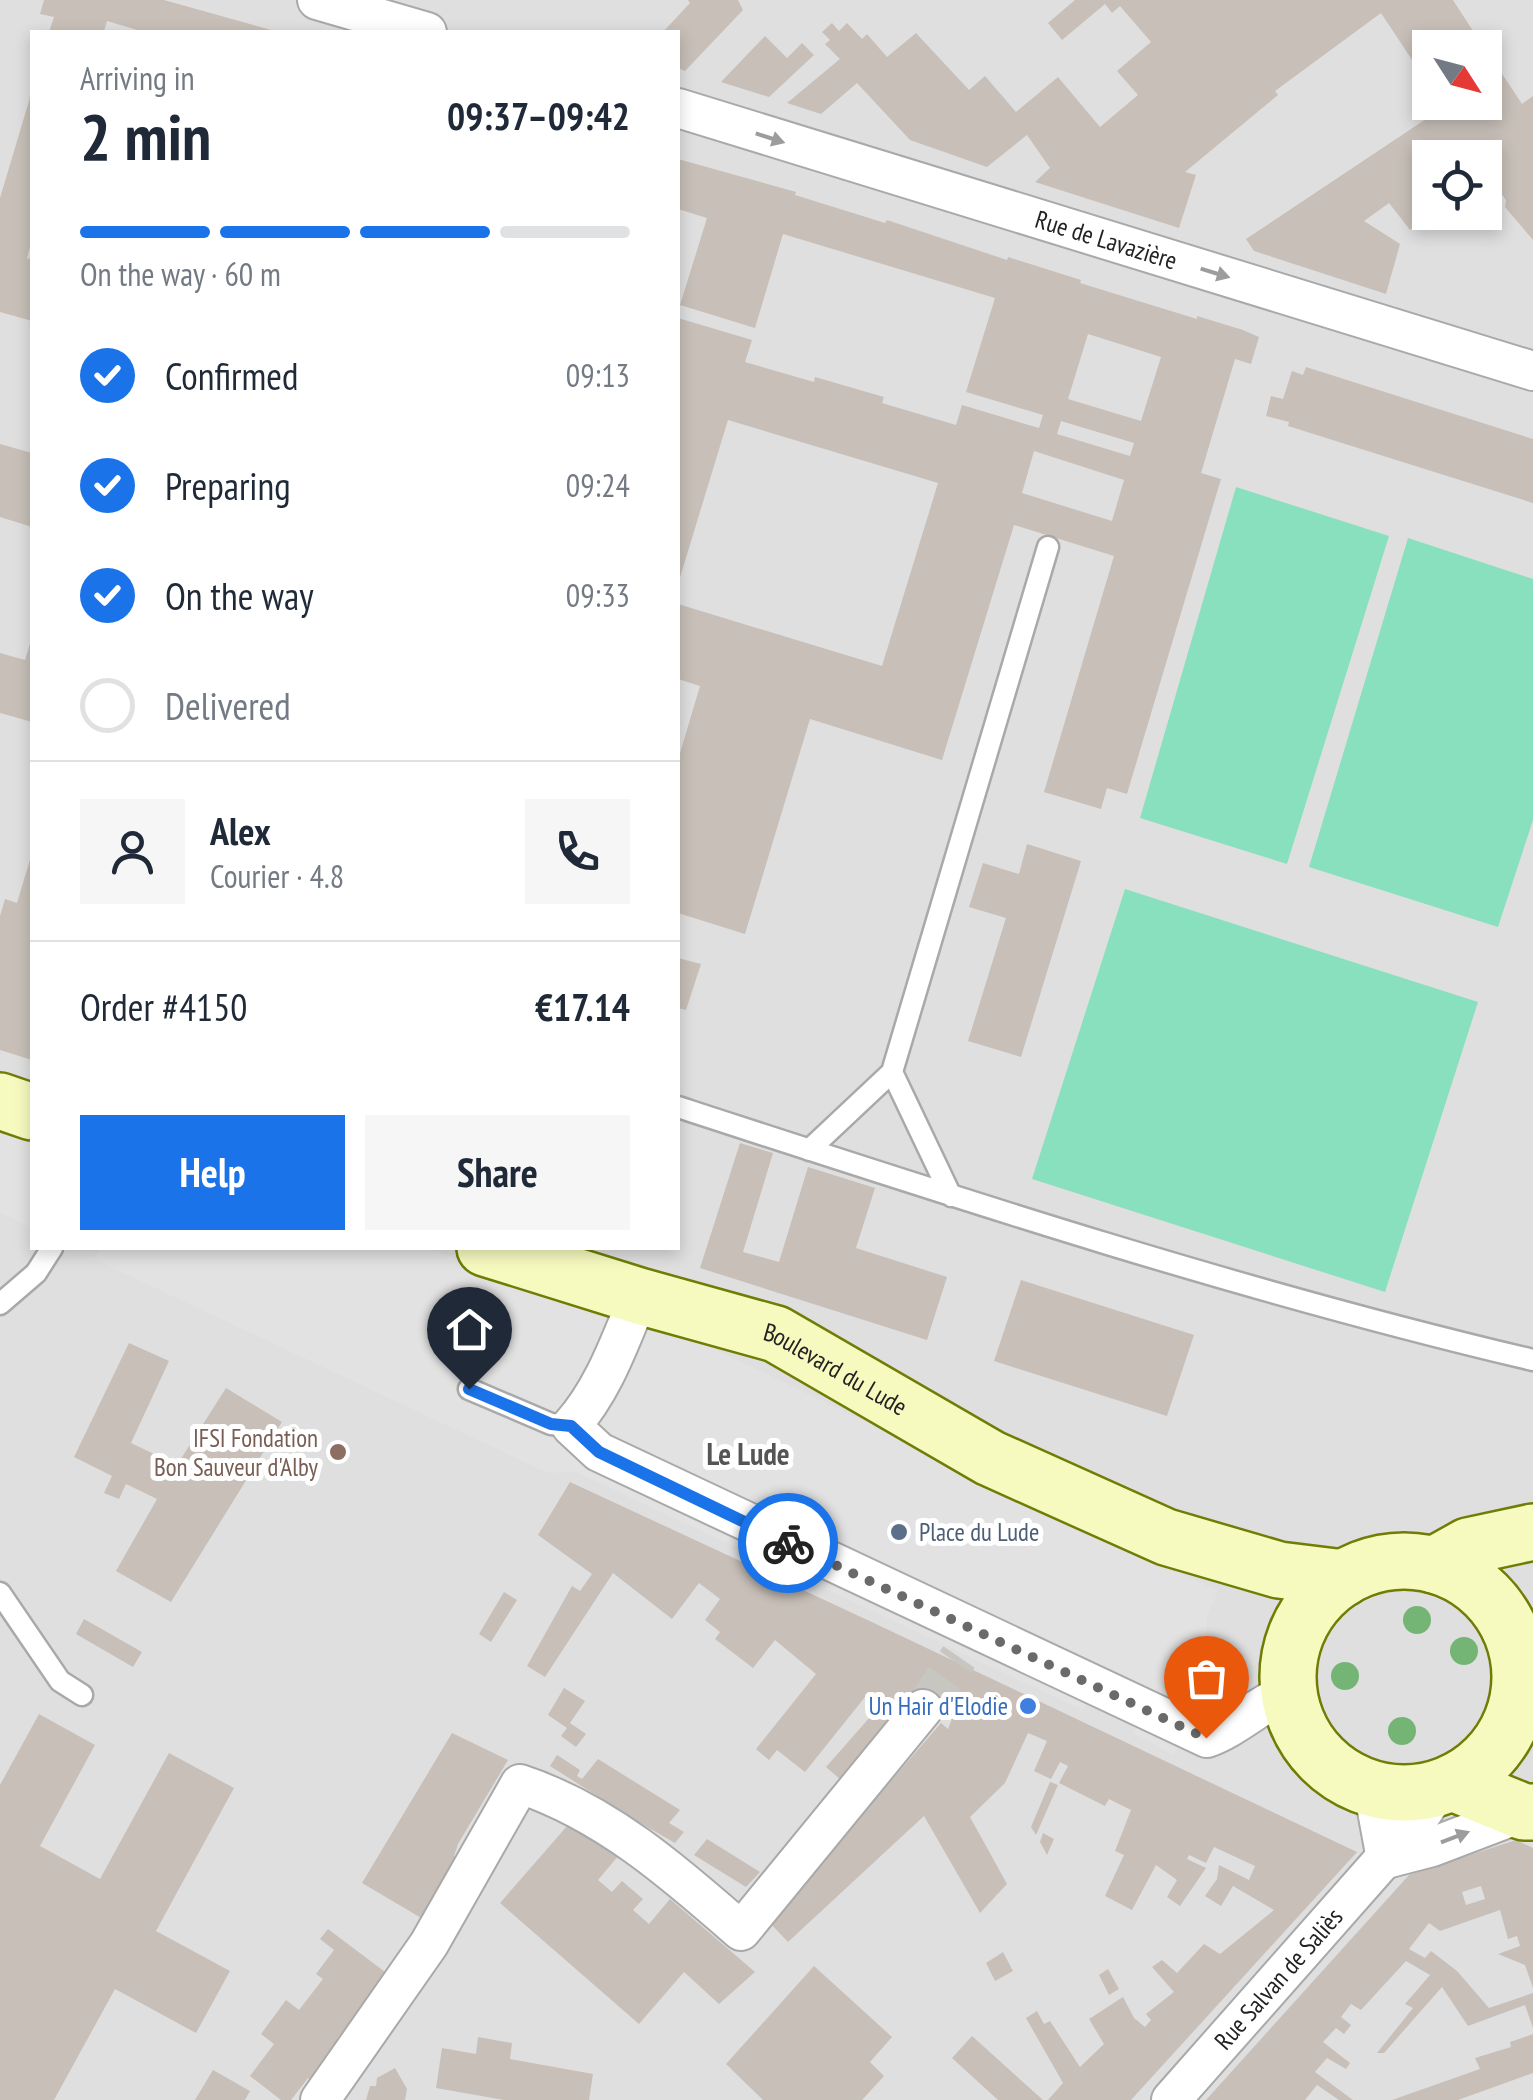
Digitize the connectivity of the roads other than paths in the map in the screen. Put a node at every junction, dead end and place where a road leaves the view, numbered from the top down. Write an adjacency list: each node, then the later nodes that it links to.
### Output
1 (317, 0): 2 (street)
2 (421, 30)
3 (680, 109): 4 (street, Rue de Lavazière, one-way to 4)
4 (1533, 371)
5 (1048, 547): 6 (lane)
6 (892, 1072): 10 (lane); 11 (lane)
7 (0, 1101): 9 (main road)
8 (680, 1108): 10 (lane)
9 (30, 1111)
10 (809, 1150): 11 (lane)
11 (951, 1196): 16 (lane)
12 (51, 1250): 15 (lane)
13 (491, 1250): 14 (main road, Boulevard du Lude)
14 (639, 1296): 18 (street); 20 (main road, Boulevard du Lude)
15 (0, 1304)
16 (1533, 1360)
17 (469, 1389): 18 (lane)
18 (571, 1426): 26 (street)
19 (1533, 1532): 22 (main road)
20 (1166, 1537): 23 (main road); 26 (main road)
21 (1533, 1560): 25 (main road)
22 (1434, 1565): 23 (main road); 25 (main road)
23 (1344, 1578): 26 (main road)
24 (0, 1593): 28 (lane)
25 (1503, 1616): 27 (main road)
26 (1292, 1666): 32 (main road)
27 (1526, 1678): 30 (main road)
28 (82, 1695)
29 (923, 1709): 34 (street)
30 (1519, 1775): 31 (main road); 33 (street, one-way to 30)
31 (1447, 1785): 32 (main road); 33 (street, Rue Salvan de Saliès)
32 (1374, 1789): 33 (street)
33 (1386, 1858): 35 (street, Rue Salvan de Saliès)
34 (320, 2100)
35 (1171, 2100)

